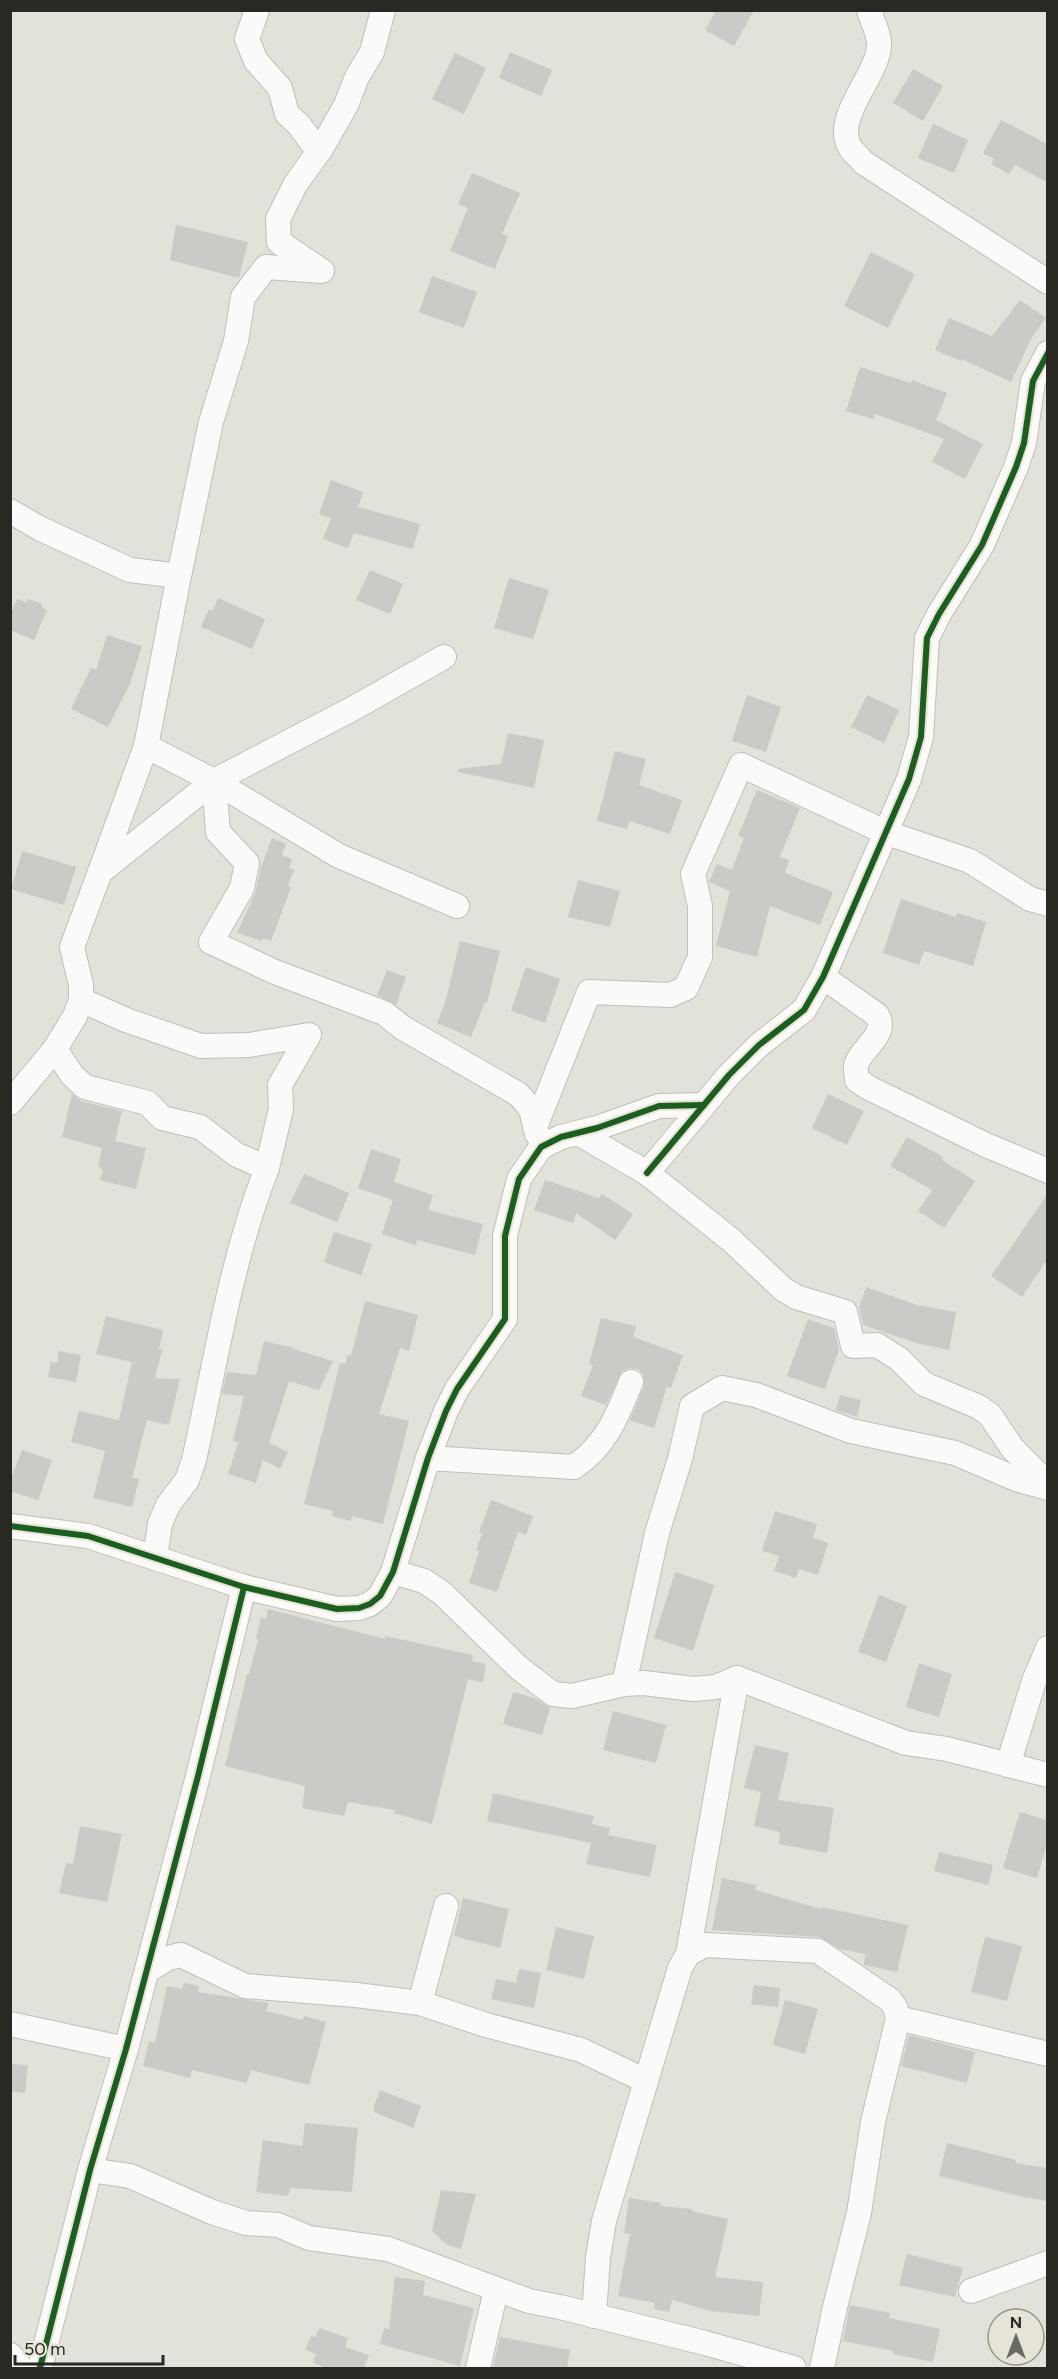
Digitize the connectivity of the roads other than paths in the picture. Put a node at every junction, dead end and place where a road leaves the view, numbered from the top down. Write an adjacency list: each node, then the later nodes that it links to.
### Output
1 (256, 10): 4 (street)
2 (383, 10): 4 (street)
3 (869, 10): 5 (street)
4 (319, 152): 8 (street)
5 (1047, 282)
6 (1047, 353): 12 (street)
7 (10, 511): 8 (street)
8 (179, 576): 10 (street)
9 (444, 657): 11 (street)
10 (147, 746): 11 (street); 13 (street)
11 (214, 781): 13 (street); 15 (street); 22 (street)
12 (887, 833): 14 (street); 16 (street); 22 (street)
13 (100, 872): 17 (street)
14 (1047, 904)
15 (457, 906)
16 (823, 977): 20 (street); 24 (street)
17 (81, 1000): 18 (street); 23 (street)
18 (56, 1049): 19 (street); 23 (street)
19 (10, 1103)
20 (704, 1105): 21 (street); 25 (street)
21 (578, 1133): 22 (street); 25 (street)
22 (538, 1137): 27 (street)
23 (267, 1168): 31 (street)
24 (1047, 1172)
25 (647, 1173): 28 (street)
26 (631, 1382): 27 (street)
27 (428, 1458): 32 (street)
28 (1047, 1480)
29 (1047, 1488): 36 (street)
30 (10, 1526): 31 (street)
31 (155, 1557): 33 (street)
32 (393, 1572): 33 (street); 36 (street)
33 (244, 1587): 41 (street)
34 (1047, 1648): 37 (street)
35 (737, 1678): 36 (street); 37 (street); 40 (street)
36 (624, 1684)
37 (1008, 1765): 38 (street)
38 (1047, 1775)
39 (446, 1906): 42 (street)
40 (688, 1954): 43 (street); 47 (street)
41 (147, 1971): 42 (street); 45 (street)
42 (420, 2003): 47 (street)
43 (898, 2018): 46 (street); 58 (street)
44 (10, 2024): 45 (street)
45 (126, 2049): 48 (street)
46 (1047, 2054)
47 (646, 2081): 52 (street)
48 (90, 2170): 50 (street); 55 (street)
49 (1047, 2263): 51 (street)
50 (496, 2290): 52 (street); 56 (street)
51 (971, 2291)
52 (594, 2316): 57 (street)
53 (10, 2355): 54 (street)
54 (21, 2368)
55 (40, 2368)
56 (478, 2368)
57 (794, 2368)
58 (822, 2368)

